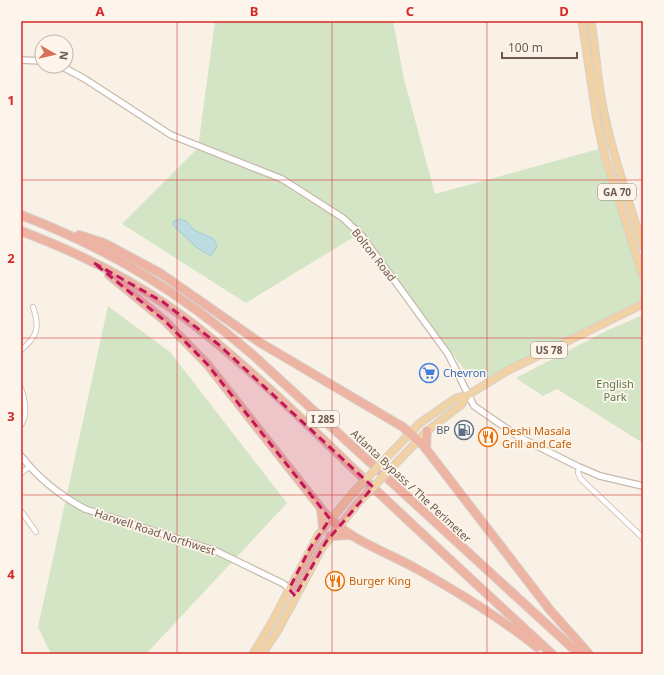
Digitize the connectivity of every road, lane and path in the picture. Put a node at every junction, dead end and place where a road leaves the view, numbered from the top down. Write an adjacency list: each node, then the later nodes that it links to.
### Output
1 (582, 21): 11 (main road, GA 70)
2 (591, 21): 9 (main road, GA 70)
3 (21, 60): 4 (street)
4 (34, 61)
5 (74, 73): 16 (street, Bolton Road)
6 (21, 215): 7 (highway, Atlanta Bypass / The Perimeter / I 285)
7 (40, 222): 19 (highway); 42 (highway, Atlanta Bypass / The Perimeter / I 285)
8 (21, 231): 10 (highway, I 285)
9 (643, 247)
10 (94, 263): 27 (highway); 41 (highway, I 285)
11 (643, 276)
12 (643, 304): 16 (main road, US 78)
13 (33, 307): 14 (street)
14 (21, 350)
15 (21, 388): 17 (street)
16 (468, 395): 18 (main road, US 78); 19 (main road, US 78); 24 (street, Bolton Road)
17 (21, 425)
18 (427, 431): 20 (main road, US 78); 21 (highway)
19 (410, 433): 20 (highway); 29 (main road, US 78, bridge)
20 (418, 440): 21 (highway); 30 (main road, US 78, bridge)
21 (426, 450): 43 (highway)
22 (21, 456): 23 (street, Harwell Road Northwest)
23 (29, 467): 25 (street); 36 (street, Harwell Road Northwest)
24 (579, 467): 26 (street, Bolton Road); 35 (street)
25 (21, 473)
26 (643, 486)
27 (320, 507): 29 (highway); 31 (highway)
28 (22, 515): 32 (street)
29 (330, 519): 30 (highway); 31 (main road, US 78)
30 (338, 526): 33 (highway); 34 (main road, US 78)
31 (323, 527): 36 (main road, US 78)
32 (36, 532)
33 (349, 534): 34 (highway); 40 (highway)
34 (330, 536): 37 (main road, US 78)
35 (643, 538)
36 (289, 589): 37 (street, Harwell Road Northwest); 38 (main road, US 78)
37 (295, 596): 39 (main road, US 78)
38 (253, 654)
39 (262, 654)
40 (546, 654)
41 (552, 654)
42 (579, 654)
43 (589, 654)

